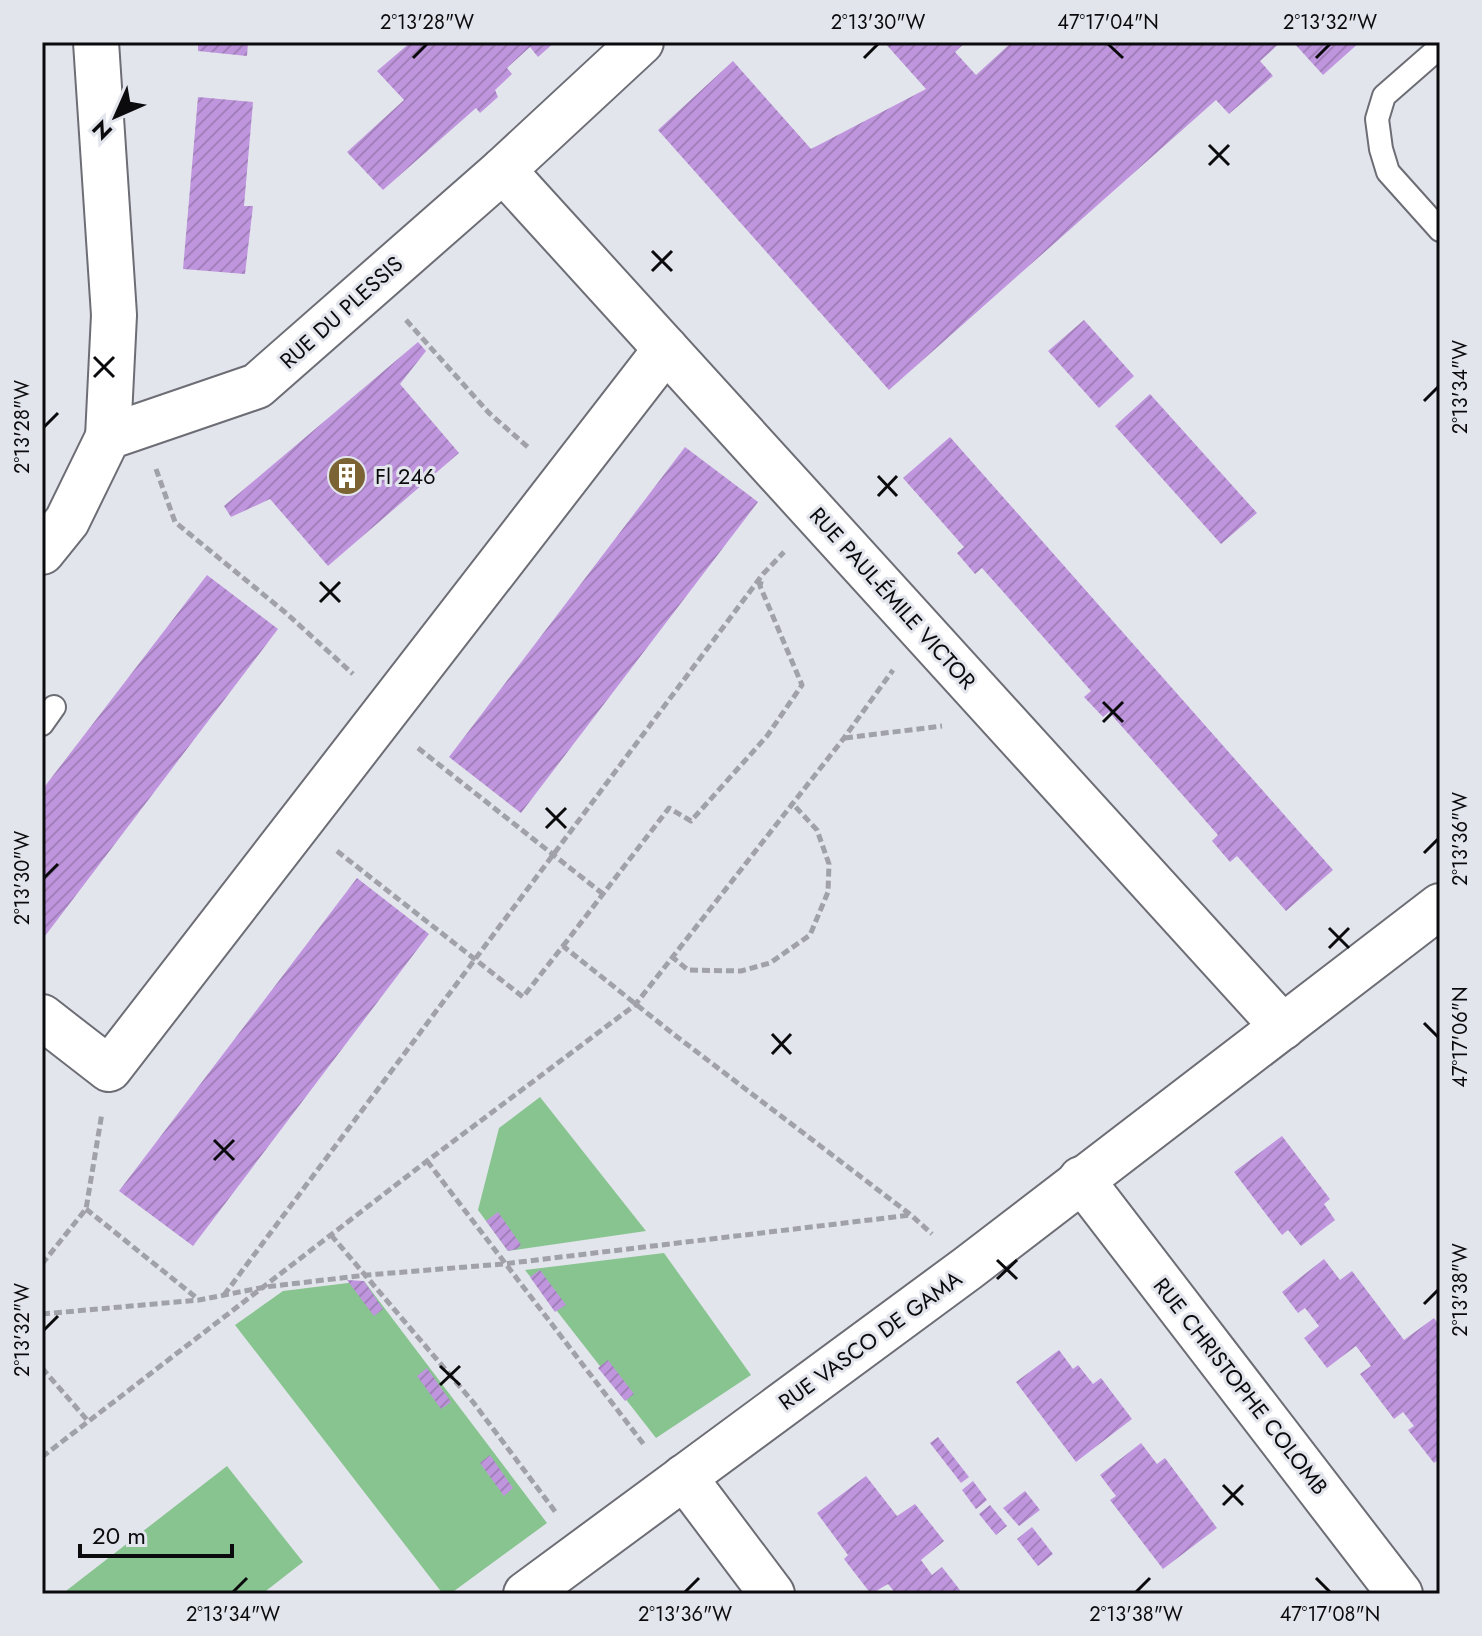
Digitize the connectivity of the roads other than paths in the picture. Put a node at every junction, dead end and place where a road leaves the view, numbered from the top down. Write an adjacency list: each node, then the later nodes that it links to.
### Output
1 (96, 42): 7 (street)
2 (641, 42): 4 (street, RUE DU PLESSIS)
3 (1440, 47): 5 (lane)
4 (503, 170): 6 (street, RUE PAUL-ÉMILE VICTOR); 7 (street, RUE DU PLESSIS)
5 (1440, 230)
6 (666, 349): 10 (street); 11 (street, RUE PAUL-ÉMILE VICTOR)
7 (125, 432): 8 (street)
8 (42, 552)
9 (1440, 906): 11 (street, RUE VASCO DE GAMA)
10 (42, 1017)
11 (1283, 1027): 12 (street, RUE VASCO DE GAMA)
12 (1081, 1179): 13 (street, RUE VASCO DE GAMA); 16 (street, RUE CHRISTOPHE COLOMB)
13 (679, 1482): 14 (street, RUE VASCO DE GAMA); 15 (street)
14 (561, 1577)
15 (772, 1594)
16 (1400, 1594)

